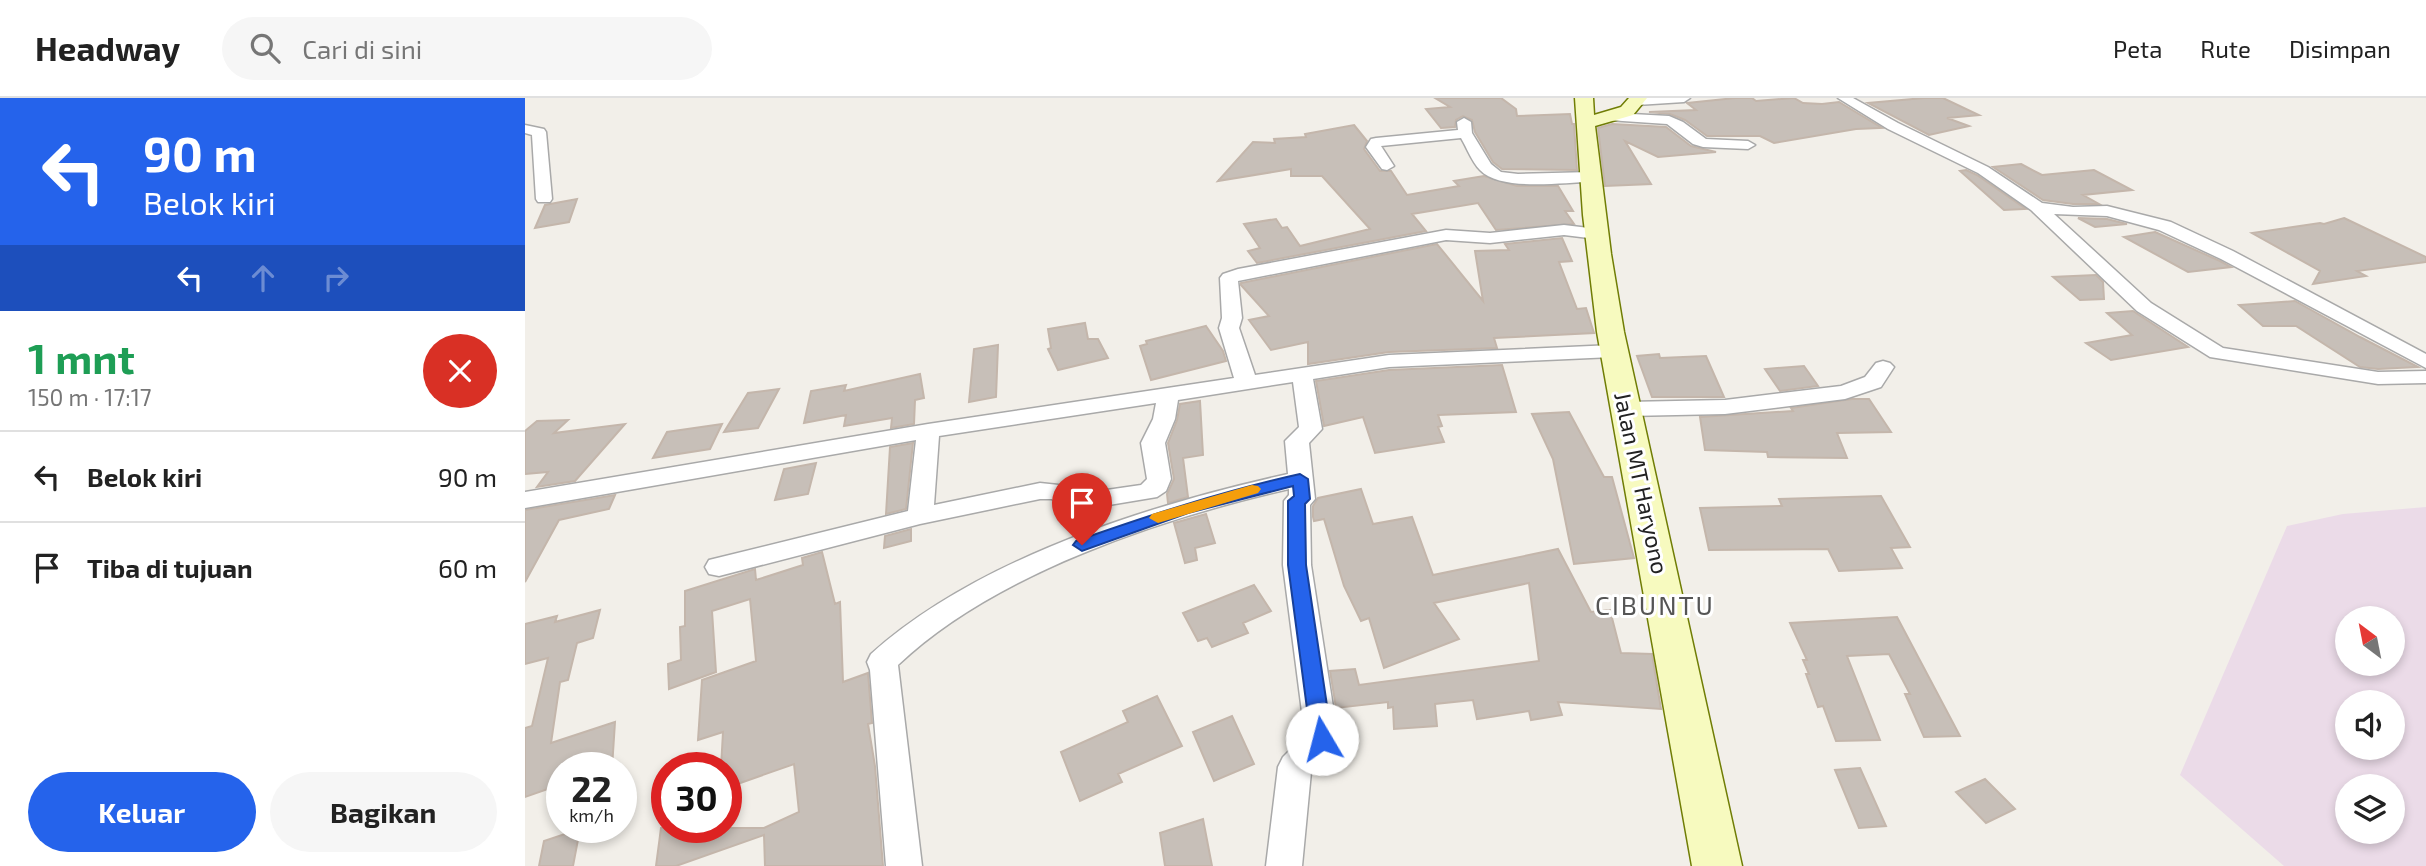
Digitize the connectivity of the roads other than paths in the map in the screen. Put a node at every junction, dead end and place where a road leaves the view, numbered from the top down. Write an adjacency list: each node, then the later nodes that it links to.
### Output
1 (1684, 98): 3 (street)
2 (1844, 98): 10 (street)
3 (1638, 100): 4 (main road)
4 (1594, 113): 6 (street); 8 (main road, Jalan MT Haryono)
5 (525, 130): 9 (street)
6 (1748, 145)
7 (1387, 166): 8 (street)
8 (1591, 177): 11 (main road, Jalan MT Haryono)
9 (544, 199)
10 (2037, 207): 13 (street); 16 (street)
11 (1597, 234): 12 (main road, Jalan MT Haryono); 17 (street)
12 (1613, 351): 15 (street); 19 (main road, Jalan MT Haryono)
13 (2426, 362)
14 (1883, 367): 19 (street)
15 (1302, 374): 17 (street); 21 (street)
16 (2426, 377)
17 (1247, 384): 18 (street)
18 (1168, 396): 20 (street); 23 (street)
19 (1627, 408): 27 (main road, Jalan MT Haryono)
20 (928, 431): 22 (street); 23 (street)
21 (1300, 479): 25 (street); 26 (street)
22 (525, 500)
23 (920, 516): 24 (street)
24 (719, 567)
25 (904, 866)
26 (1284, 866)
27 (1717, 866)

